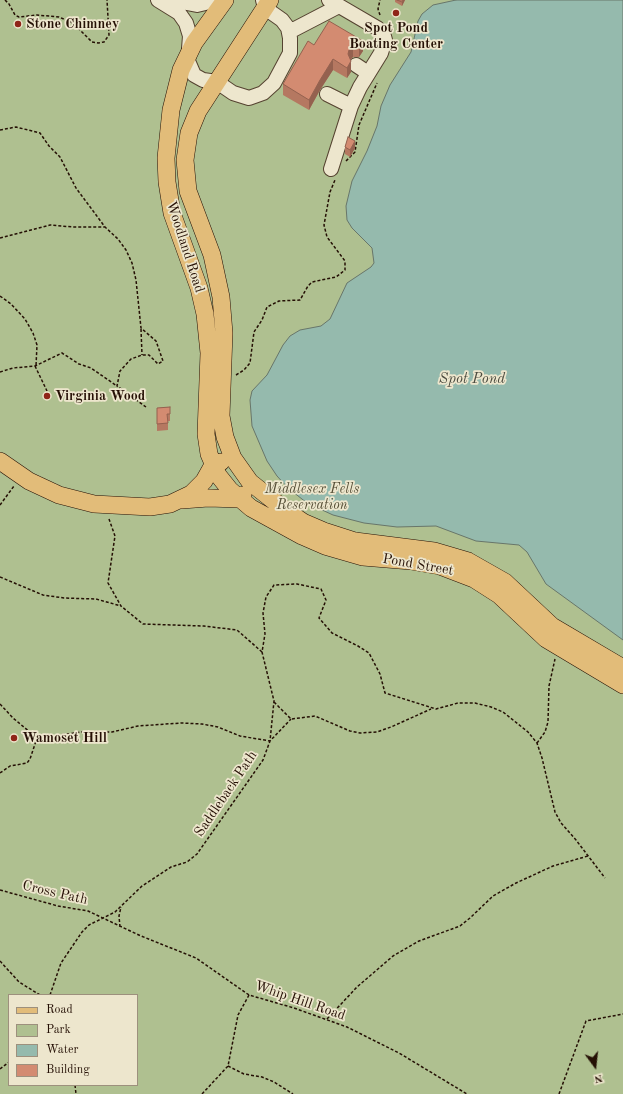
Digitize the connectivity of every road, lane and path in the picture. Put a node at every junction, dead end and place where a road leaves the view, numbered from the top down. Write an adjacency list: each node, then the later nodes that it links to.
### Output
1 (5, 0): 2 (path)
2 (107, 0)
3 (158, 0): 12 (street)
4 (171, 0): 5 (street)
5 (218, 0)
6 (225, 0): 12 (main road, Woodland Road)
7 (380, 0): 10 (path)
8 (266, 3): 11 (street); 15 (main road, Woodland Road)
9 (334, 3): 11 (street); 14 (street)
10 (381, 19)
11 (289, 32): 15 (street)
12 (188, 52): 15 (street); 34 (main road, Woodland Road)
13 (356, 65): 14 (street)
14 (374, 75): 17 (street); 19 (path)
15 (216, 82): 28 (main road, Woodland Road)
16 (327, 94): 17 (street)
17 (351, 106): 20 (street)
18 (0, 130): 21 (path)
19 (344, 162)
20 (333, 174): 28 (path)
21 (105, 227): 22 (path); 24 (path)
22 (0, 238)
23 (0, 296): 26 (path)
24 (141, 328): 25 (path); 25 (path)
25 (142, 355): 29 (path)
26 (35, 366): 27 (path); 29 (path); 30 (path)
27 (0, 372)
28 (222, 379): 33 (main road, Woodland Road)
29 (117, 386): 31 (path)
30 (47, 391)
31 (146, 407)
32 (0, 461): 35 (main road, Pond Street)
33 (236, 464): 34 (main road); 36 (main road, Pond Street)
34 (213, 465): 37 (main road, Woodland Road); 38 (main road, Pond Street)
35 (21, 477): 38 (main road, Pond Street); 39 (path)
36 (250, 482): 37 (main road); 45 (main road, Pond Street)
37 (239, 499): 38 (main road, Pond Street); 43 (main road, Pond Street)
38 (180, 500)
39 (0, 505)
40 (109, 514): 42 (path)
41 (0, 577): 42 (path)
42 (121, 606): 44 (path)
43 (558, 647): 46 (main road, Pond Street); 53 (path)
44 (262, 652): 47 (path, Saddleback Path); 49 (path)
45 (623, 668)
46 (623, 685)
47 (274, 701): 50 (path); 52 (path, Saddleback Path)
48 (0, 704): 51 (path)
49 (431, 709): 50 (path); 53 (path)
50 (291, 719): 52 (path)
51 (37, 738): 52 (path); 54 (path)
52 (270, 741): 58 (path, Saddleback Path)
53 (537, 743): 55 (path)
54 (0, 773)
55 (588, 856): 56 (path); 66 (path)
56 (605, 878)
57 (0, 890): 59 (path, Cross Path)
58 (120, 907): 59 (path, Saddleback Path); 60 (path)
59 (104, 918): 60 (path, Whip Hill Road); 63 (path, Saddleback Path)
60 (120, 927): 64 (path, Whip Hill Road)
61 (0, 961): 62 (path)
62 (38, 994)
63 (50, 994)
64 (249, 995): 66 (path, Whip Hill Road); 68 (path)
65 (623, 1014): 73 (path)
66 (327, 1019): 72 (path, Whip Hill Road)
67 (8, 1063): 69 (path)
68 (228, 1066): 70 (path); 71 (path)
69 (0, 1069)
70 (202, 1094)
71 (293, 1094)
72 (467, 1094)
73 (559, 1094)

